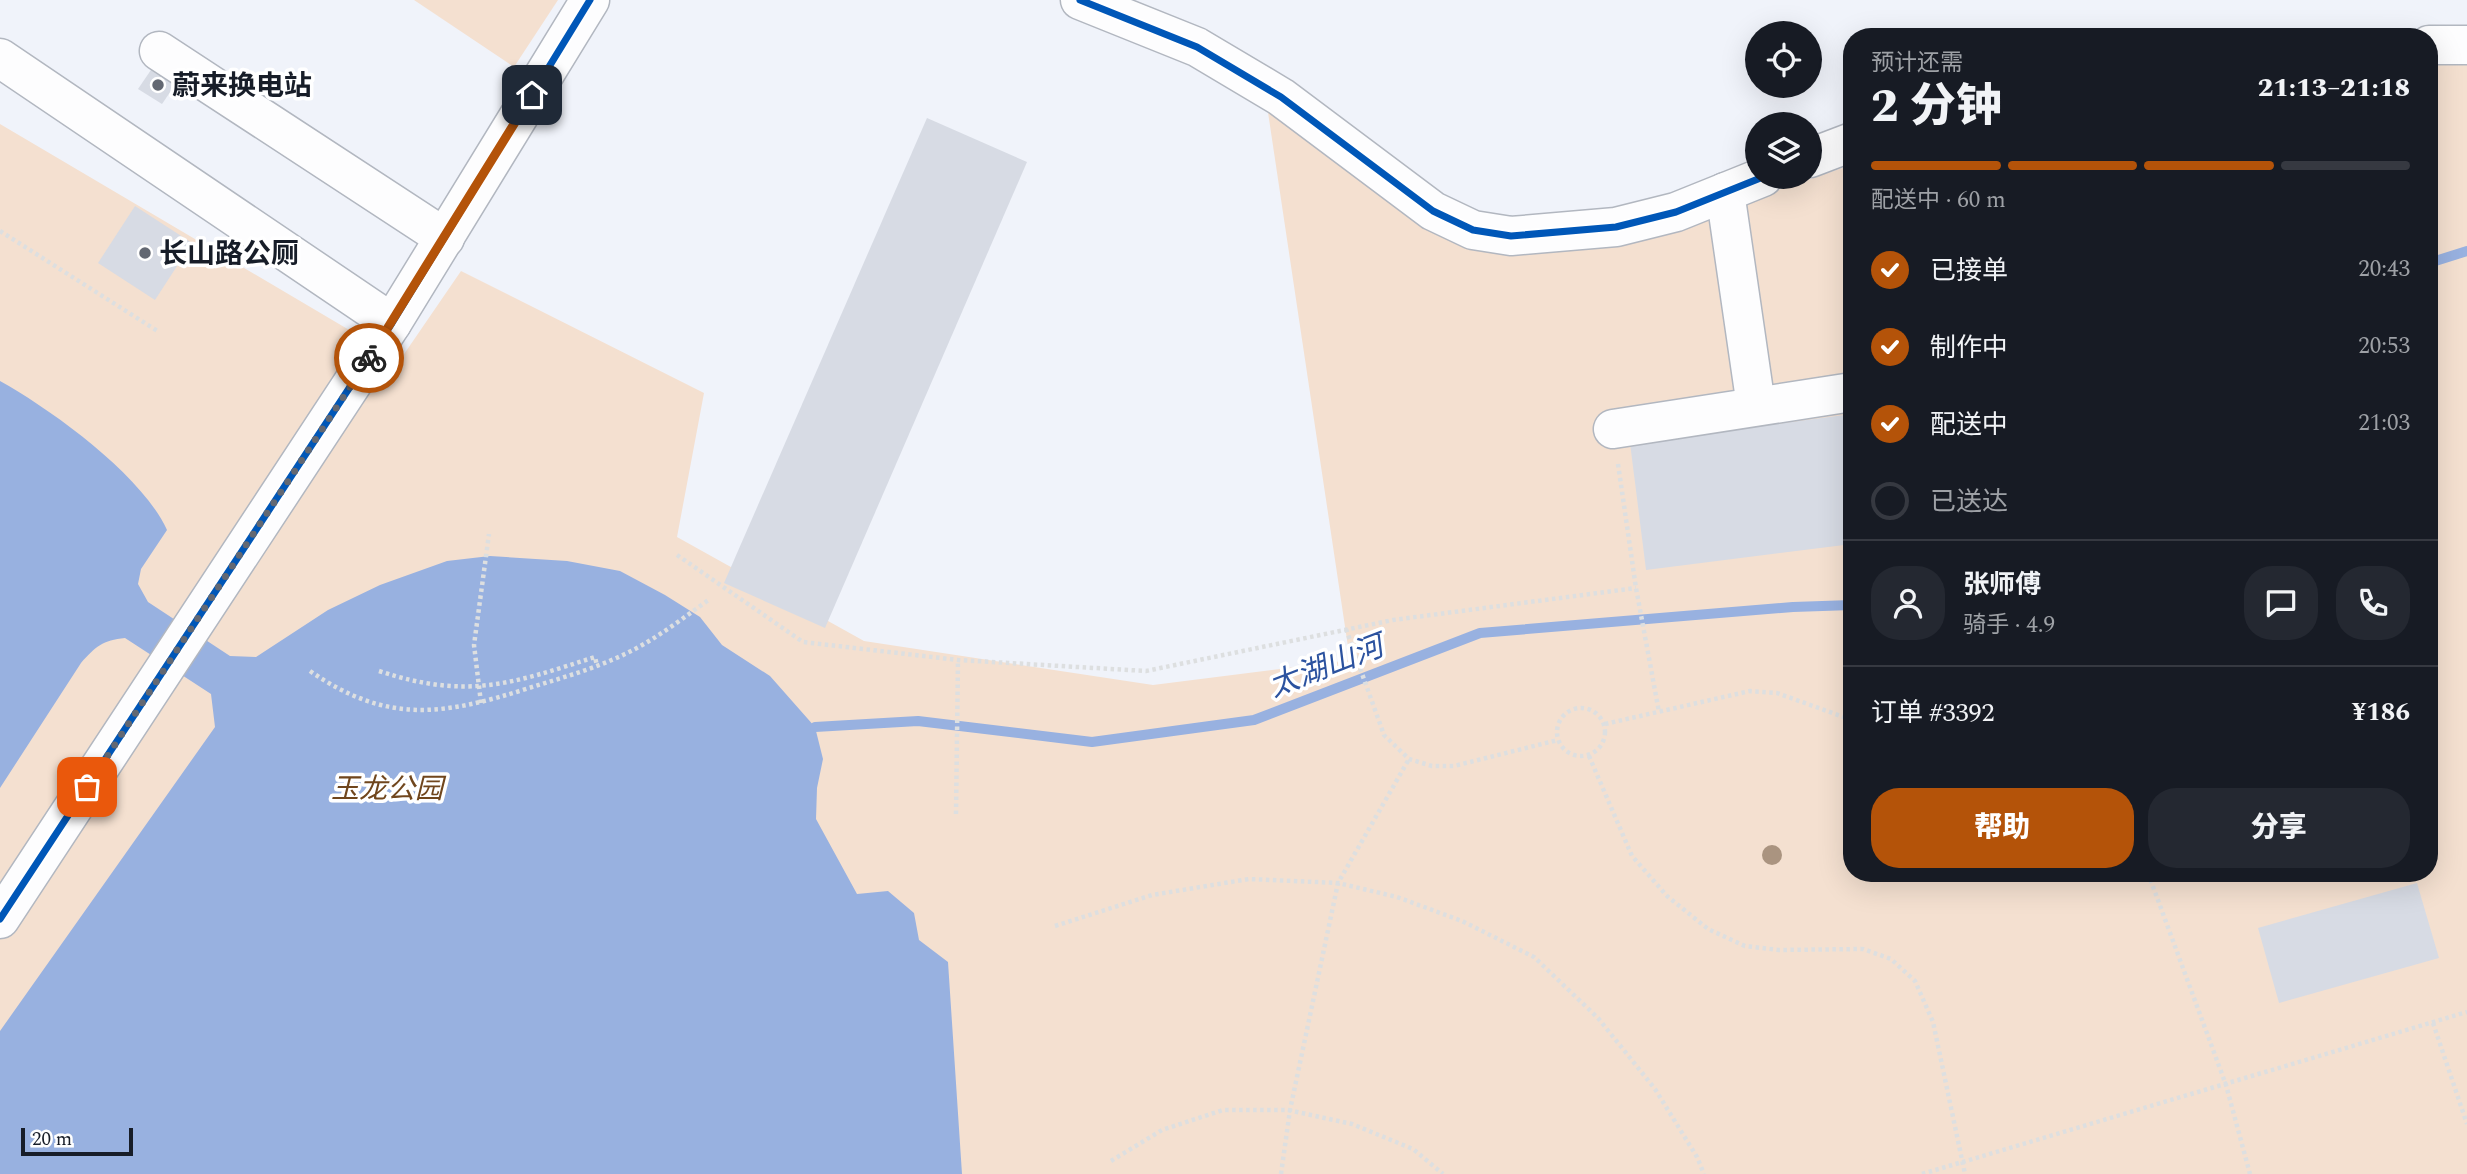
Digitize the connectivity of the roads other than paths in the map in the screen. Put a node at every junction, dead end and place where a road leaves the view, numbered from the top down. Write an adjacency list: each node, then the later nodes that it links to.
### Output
1 (590, 0): 11 (street)
2 (1080, 0): 10 (street)
3 (2438, 45): 4 (street)
4 (2467, 45)
5 (159, 51): 11 (street)
6 (0, 58): 12 (street)
7 (1843, 145): 8 (street)
8 (1822, 153)
9 (1745, 184): 10 (street)
10 (1725, 192): 14 (street)
11 (444, 238): 12 (street)
12 (392, 323): 16 (street)
13 (1843, 393): 14 (street)
14 (1756, 406): 15 (street)
15 (1613, 429)
16 (0, 919)

